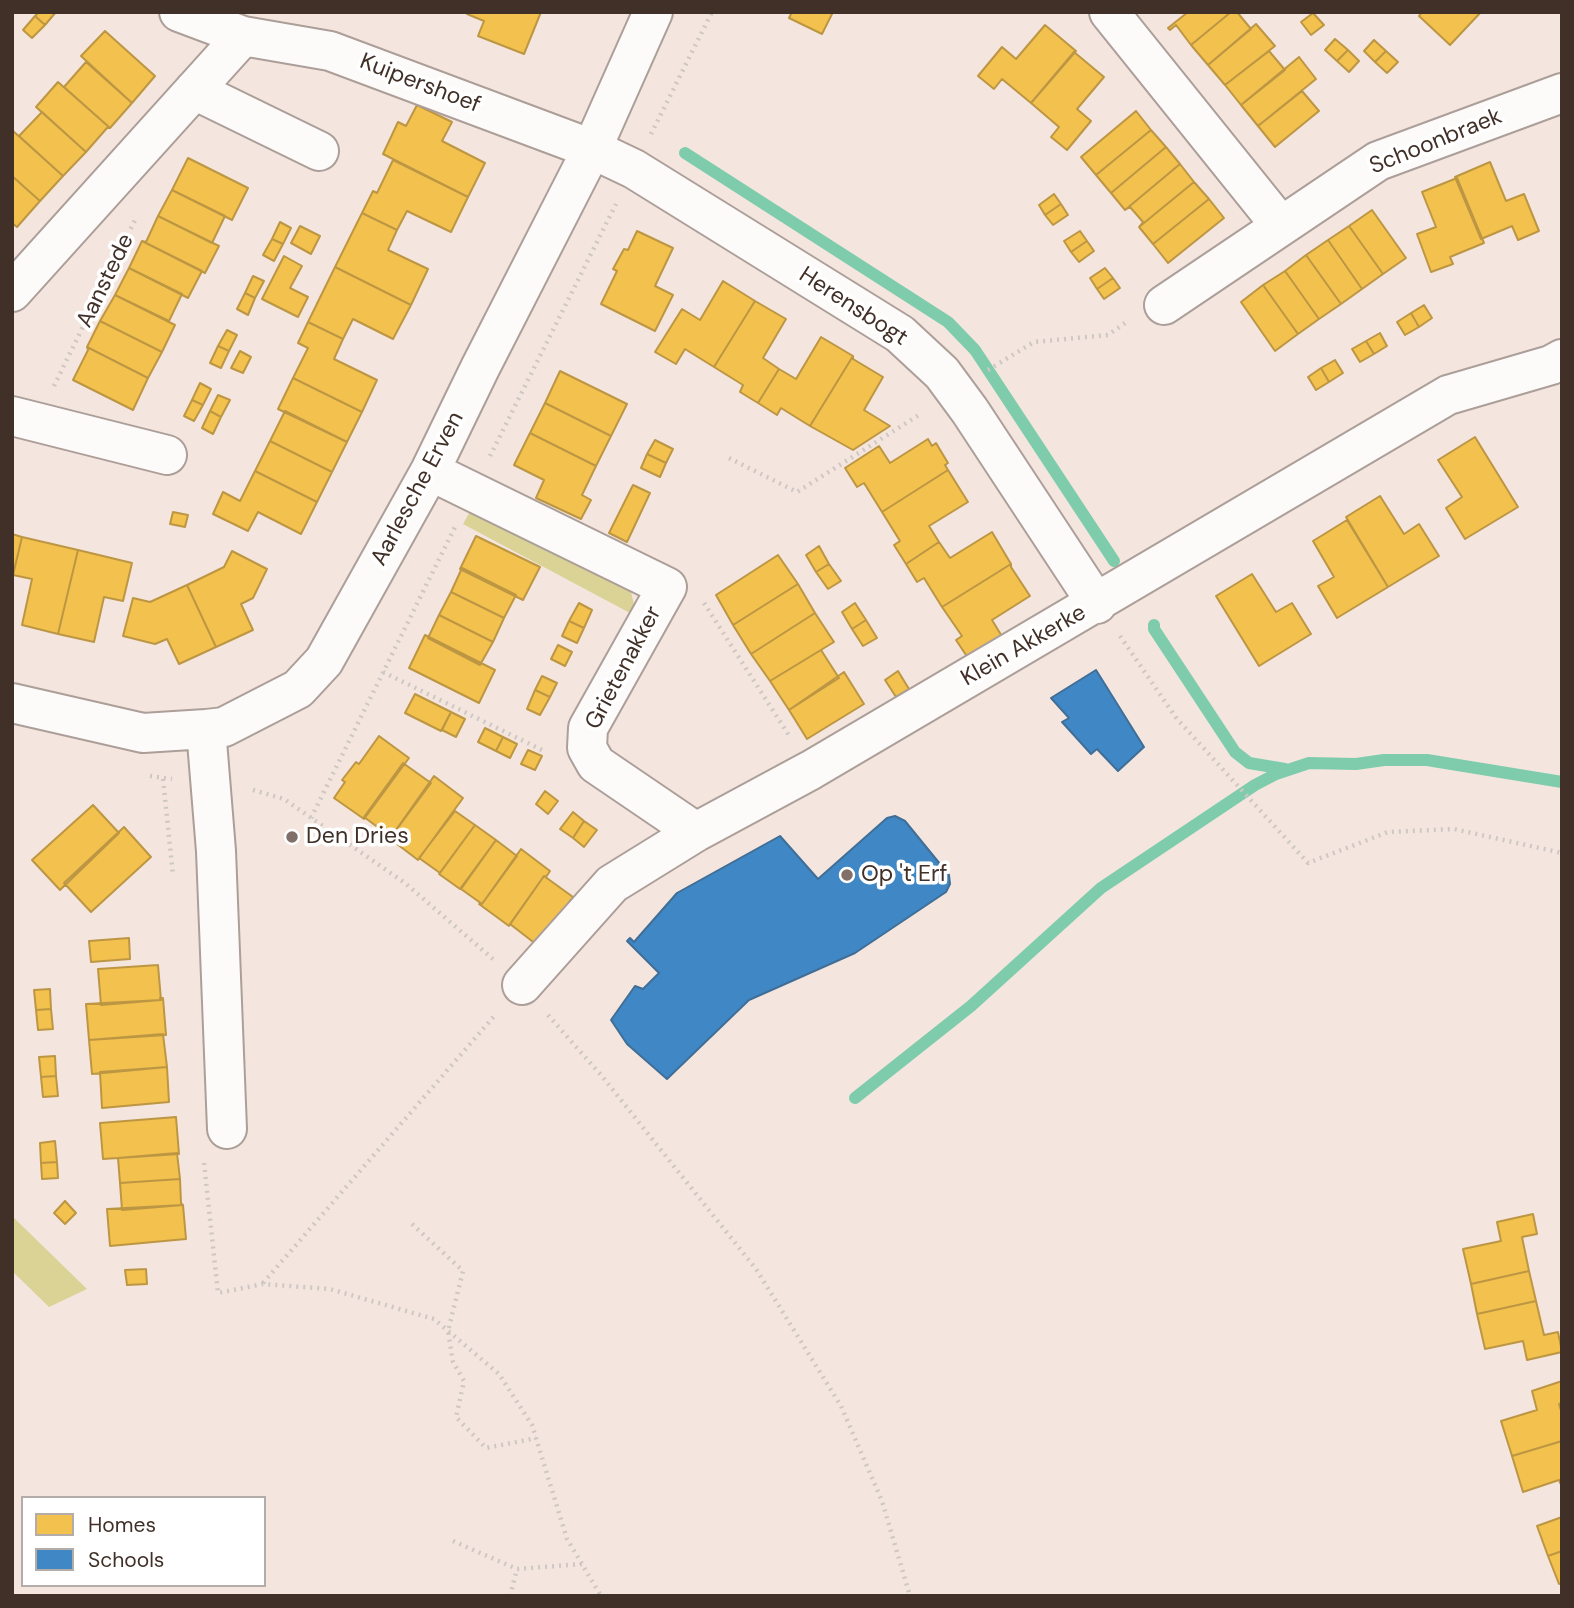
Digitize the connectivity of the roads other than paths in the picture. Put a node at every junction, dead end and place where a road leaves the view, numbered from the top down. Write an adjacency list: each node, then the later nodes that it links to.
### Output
1 (179, 12): 4 (street, Kuipershoef)
2 (653, 12): 7 (street, Aarlesche Erven)
3 (1109, 12): 9 (street)
4 (243, 36): 5 (street); 7 (street, Kuipershoef)
5 (194, 90): 8 (street); 10 (street)
6 (1562, 93): 9 (street, Schoonbraek)
7 (592, 149): 15 (street, Aarlesche Erven); 16 (street, Herensbogt)
8 (319, 151)
9 (1281, 226): 11 (street, Schoonbraek)
10 (12, 292)
11 (1164, 305)
12 (1562, 359): 16 (street, Klein Akkerke)
13 (24, 420): 14 (street)
14 (167, 455)
15 (430, 471): 18 (street, Aarlesche Erven); 19 (street, Grietenakker)
16 (1097, 604): 19 (street, Klein Akkerke)
17 (12, 703): 18 (street, Aarlesche Erven)
18 (206, 729): 21 (street)
19 (696, 832): 20 (street, Klein Akkerke)
20 (522, 985)
21 (227, 1129)

